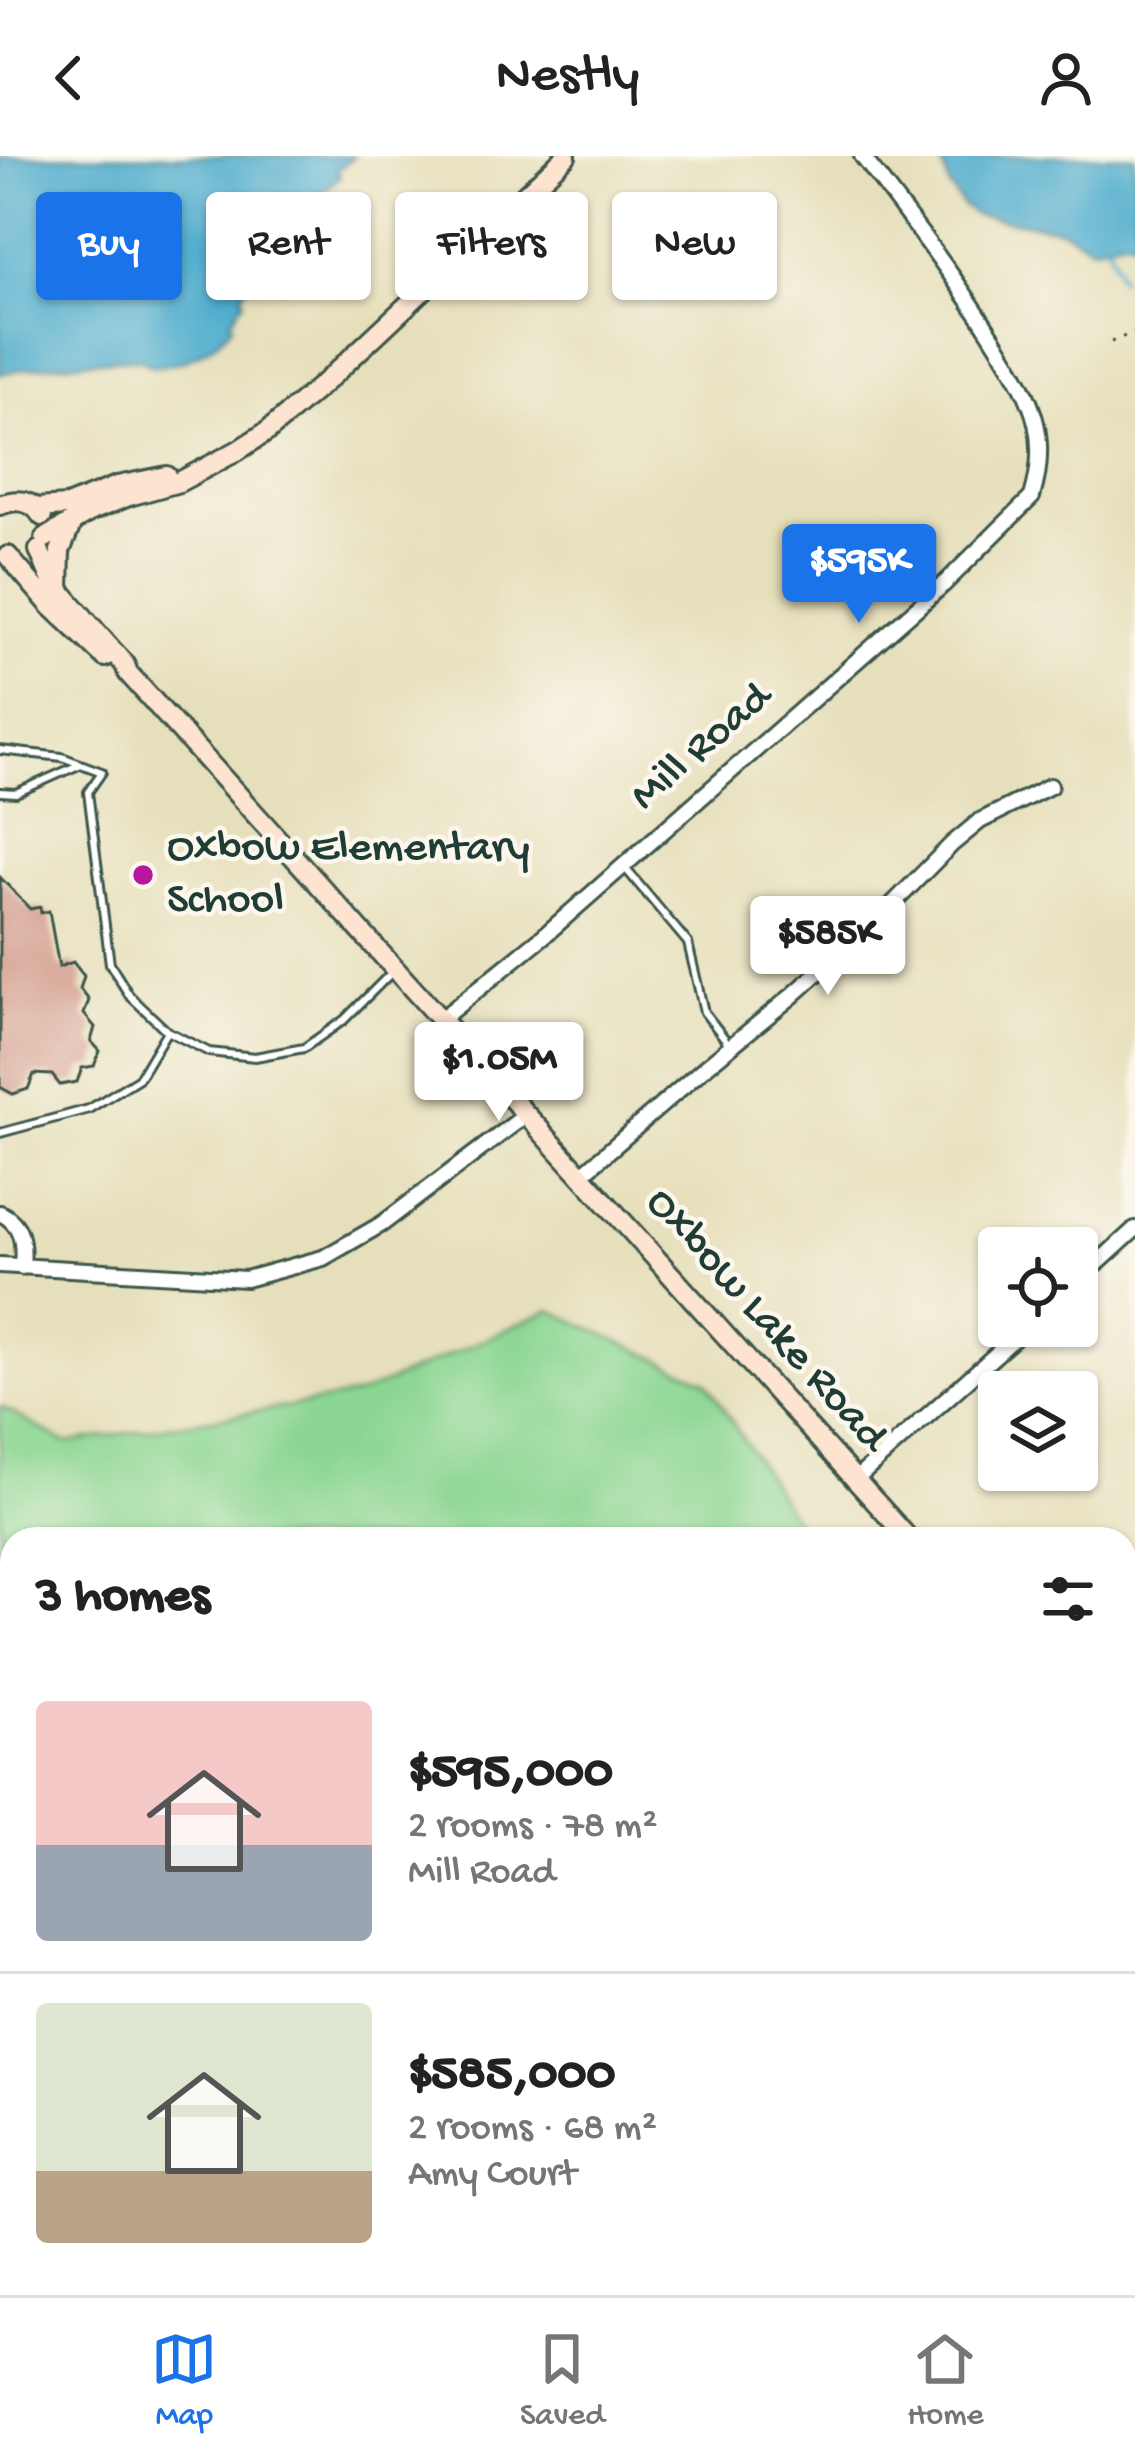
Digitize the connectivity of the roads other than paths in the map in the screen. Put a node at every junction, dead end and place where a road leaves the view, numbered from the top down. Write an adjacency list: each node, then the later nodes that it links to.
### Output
1 (566, 156): 3 (street)
2 (862, 156): 15 (street, Mill Road)
3 (183, 478): 5 (street); 6 (street)
4 (0, 506): 5 (street)
5 (36, 508): 7 (street, Oxbow Lake Road)
6 (74, 520): 7 (street); 9 (street)
7 (42, 544): 8 (street); 9 (street, Oxbow Lake Road)
8 (4, 554): 10 (street, Oxbow Lake Road)
9 (59, 590): 10 (street, Oxbow Lake Road)
10 (128, 673): 16 (street, Oxbow Lake Road)
11 (0, 749): 12 (lane)
12 (81, 764): 14 (lane); 18 (lane)
13 (1050, 786): 19 (street)
14 (0, 792)
15 (623, 865): 17 (street, Mill Road); 19 (lane)
16 (394, 970): 17 (street, Oxbow Lake Road); 18 (lane)
17 (440, 1020): 20 (street, Oxbow Lake Road)
18 (167, 1031): 21 (lane)
19 (730, 1046): 22 (street)
20 (527, 1114): 22 (street, Oxbow Lake Road); 27 (street)
21 (0, 1133)
22 (581, 1175): 29 (street, Oxbow Lake Road)
23 (0, 1214): 27 (street)
24 (1135, 1229): 25 (street)
25 (1098, 1263)
26 (0, 1265): 27 (street)
27 (22, 1267)
28 (1004, 1347): 29 (street)
29 (855, 1480): 30 (street, Oxbow Lake Road)
30 (898, 1527)

